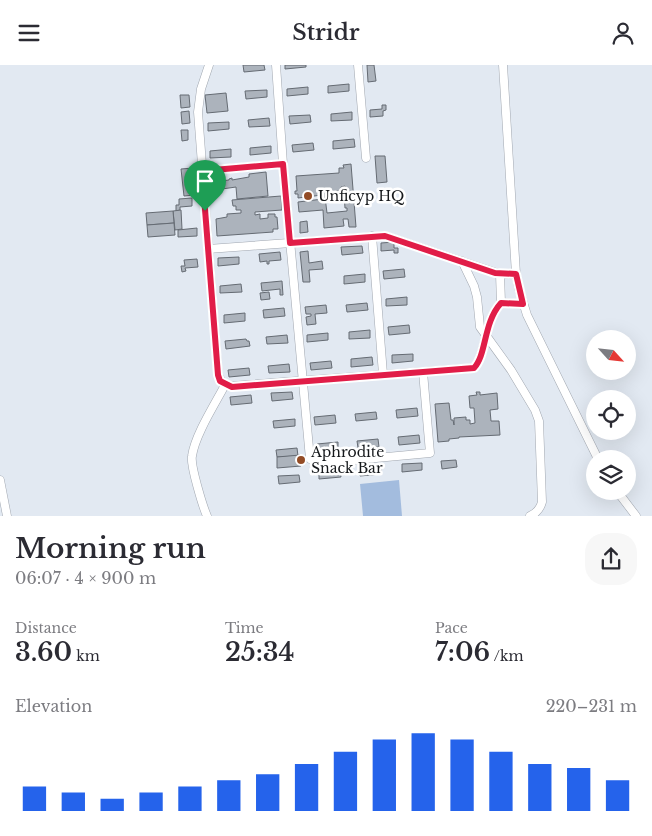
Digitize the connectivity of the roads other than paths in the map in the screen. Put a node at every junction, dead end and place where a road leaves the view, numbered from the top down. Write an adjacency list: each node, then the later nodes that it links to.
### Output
1 (209, 65): 7 (street)
2 (276, 65): 6 (street)
3 (358, 65): 5 (street)
4 (503, 65): 13 (street)
5 (366, 158)
6 (283, 164): 7 (street); 9 (street)
7 (202, 171): 10 (street)
8 (372, 236): 9 (street); 11 (street); 18 (street)
9 (290, 243): 10 (street); 19 (street)
10 (208, 249): 20 (street)
11 (462, 261): 12 (street); 16 (street)
12 (500, 274): 13 (street); 15 (street)
13 (516, 274): 14 (street)
14 (523, 304): 15 (street); 21 (street)
15 (500, 305): 16 (street)
16 (485, 336): 17 (street); 26 (street)
17 (423, 373): 18 (street); 19 (street)
18 (383, 375): 19 (street)
19 (303, 381): 20 (street)
20 (225, 385): 25 (street)
21 (594, 450)
22 (0, 480): 24 (street)
23 (624, 500): 27 (street)
24 (7, 516)
25 (207, 516)
26 (530, 516)
27 (636, 516)

